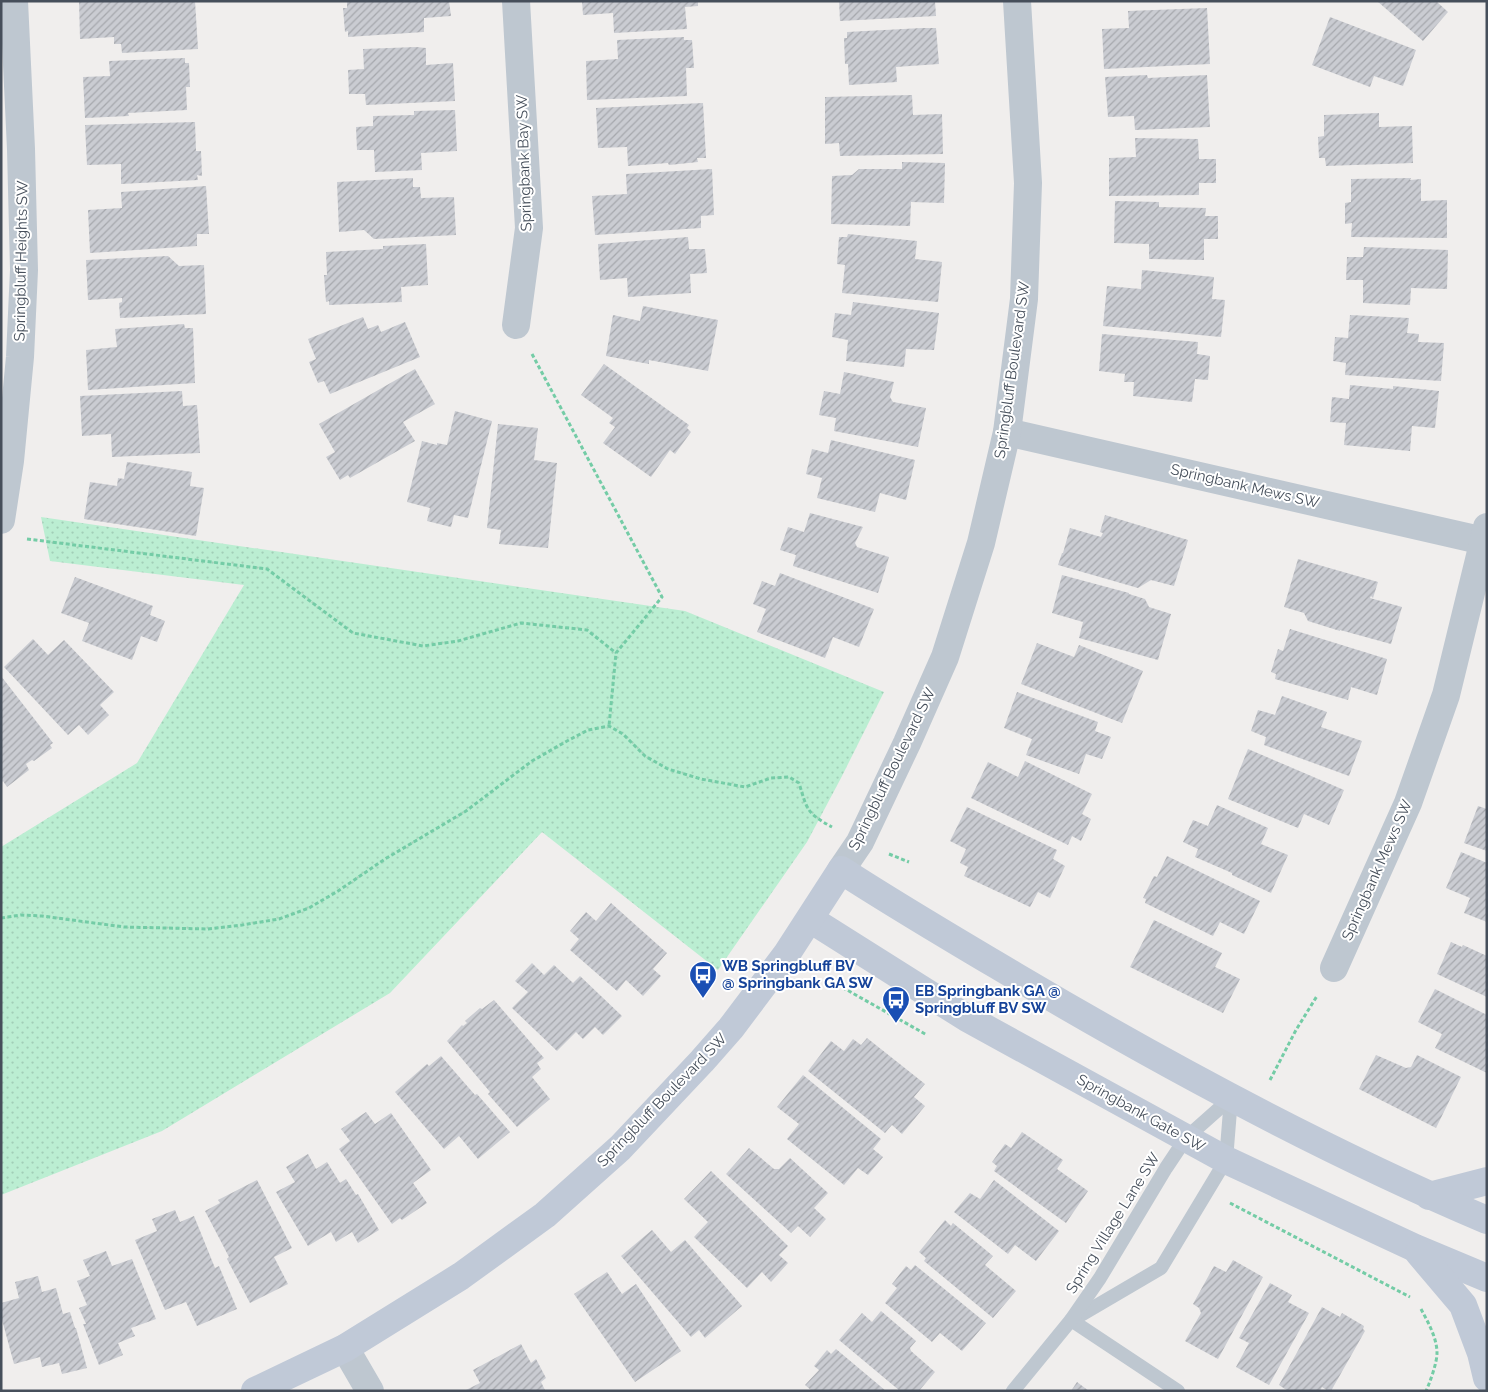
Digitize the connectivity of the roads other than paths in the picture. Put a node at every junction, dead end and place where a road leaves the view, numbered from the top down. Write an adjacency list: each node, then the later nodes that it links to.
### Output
1 (14, 1): 4 (street, Springbluff Heights SW)
2 (516, 1): 5 (street, Springbank Bay SW)
3 (1017, 1): 6 (street, Springbluff Boulevard SW)
4 (11, 150): 7 (street, Springbluff Heights SW)
5 (516, 325)
6 (1007, 432): 8 (street, Springbank Mews SW); 9 (street, Springbluff Boulevard SW)
7 (10, 529)
8 (1485, 534): 11 (street, Springbank Mews SW)
9 (841, 870): 10 (street, Springbluff Boulevard SW); 12 (street)
10 (810, 919): 13 (street, Springbank Gate SW); 21 (street, Springbluff Boulevard SW)
11 (1334, 968)
12 (1243, 1103): 13 (lane, Spring Village Lane SW); 14 (lane, Spring Village Lane SW); 16 (street)
13 (1186, 1138): 14 (street, Springbank Gate SW); 20 (lane, Spring Village Lane SW)
14 (1226, 1160): 18 (street, Springbank Gate SW); 20 (lane, Spring Village Lane SW)
15 (1487, 1181): 16 (street)
16 (1429, 1196): 17 (street)
17 (1487, 1220)
18 (1414, 1248): 19 (street, Springbank Gate SW); 22 (street)
19 (1487, 1278)
20 (1071, 1320): 25 (lane, Spring Village Lane SW); 26 (lane)
21 (345, 1348): 23 (street, Springbluff Boulevard SW); 24 (street)
22 (1487, 1378)
23 (255, 1391)
24 (370, 1391)
25 (1013, 1391)
26 (1178, 1391)

